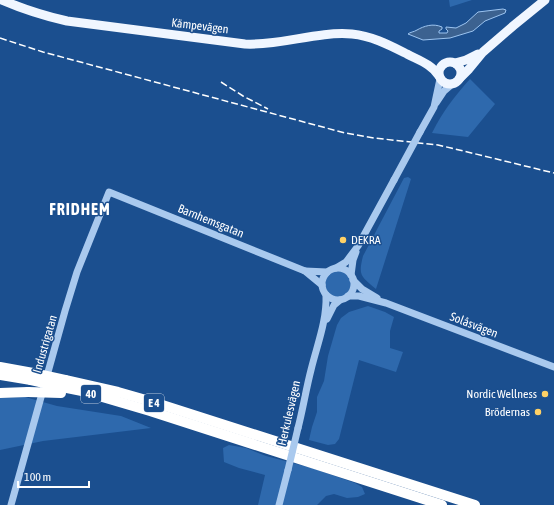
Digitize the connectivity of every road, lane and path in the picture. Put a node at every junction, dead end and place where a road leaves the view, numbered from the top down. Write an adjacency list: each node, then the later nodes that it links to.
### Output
1 (2, 0): 3 (main road, Kämpevägen)
2 (545, 0): 4 (main road)
3 (395, 48): 5 (main road, Kämpevägen); 6 (main road, Kämpevägen)
4 (483, 52): 5 (main road); 7 (main road)
5 (452, 62): 6 (main road); 7 (main road)
6 (440, 78): 8 (main road); 9 (street)
7 (460, 78): 8 (main road)
8 (451, 85): 9 (street)
9 (434, 107): 11 (street, bridge)
10 (109, 192): 13 (street, Barnhemsgatan); 29 (street, Industrigatan)
11 (358, 246): 12 (street); 15 (street)
12 (336, 268): 14 (street); 15 (street)
13 (305, 271): 14 (street, Barnhemsgatan); 16 (street, Barnhemsgatan)
14 (327, 272): 16 (street)
15 (352, 278): 18 (street); 20 (street, Solåsvägen)
16 (322, 285): 17 (street)
17 (326, 295): 19 (street); 21 (street, Herkulesvägen)
18 (348, 296): 19 (street); 20 (street, Solåsvägen)
19 (340, 300): 21 (street, Herkulesvägen)
20 (386, 303): 23 (street, Solåsvägen)
21 (324, 326): 30 (street, Herkulesvägen, bridge)
22 (0, 367): 25 (highway)
23 (554, 367)
24 (0, 376): 25 (highway, 40)
25 (32, 377): 26 (highway, 40, bridge)
26 (63, 387): 27 (highway, E 4, bridge); 28 (highway, 40); 32 (highway, E 4)
27 (0, 393)
28 (120, 403): 31 (highway, E 4)
29 (11, 505)
30 (279, 505)
31 (442, 505)
32 (474, 505)

